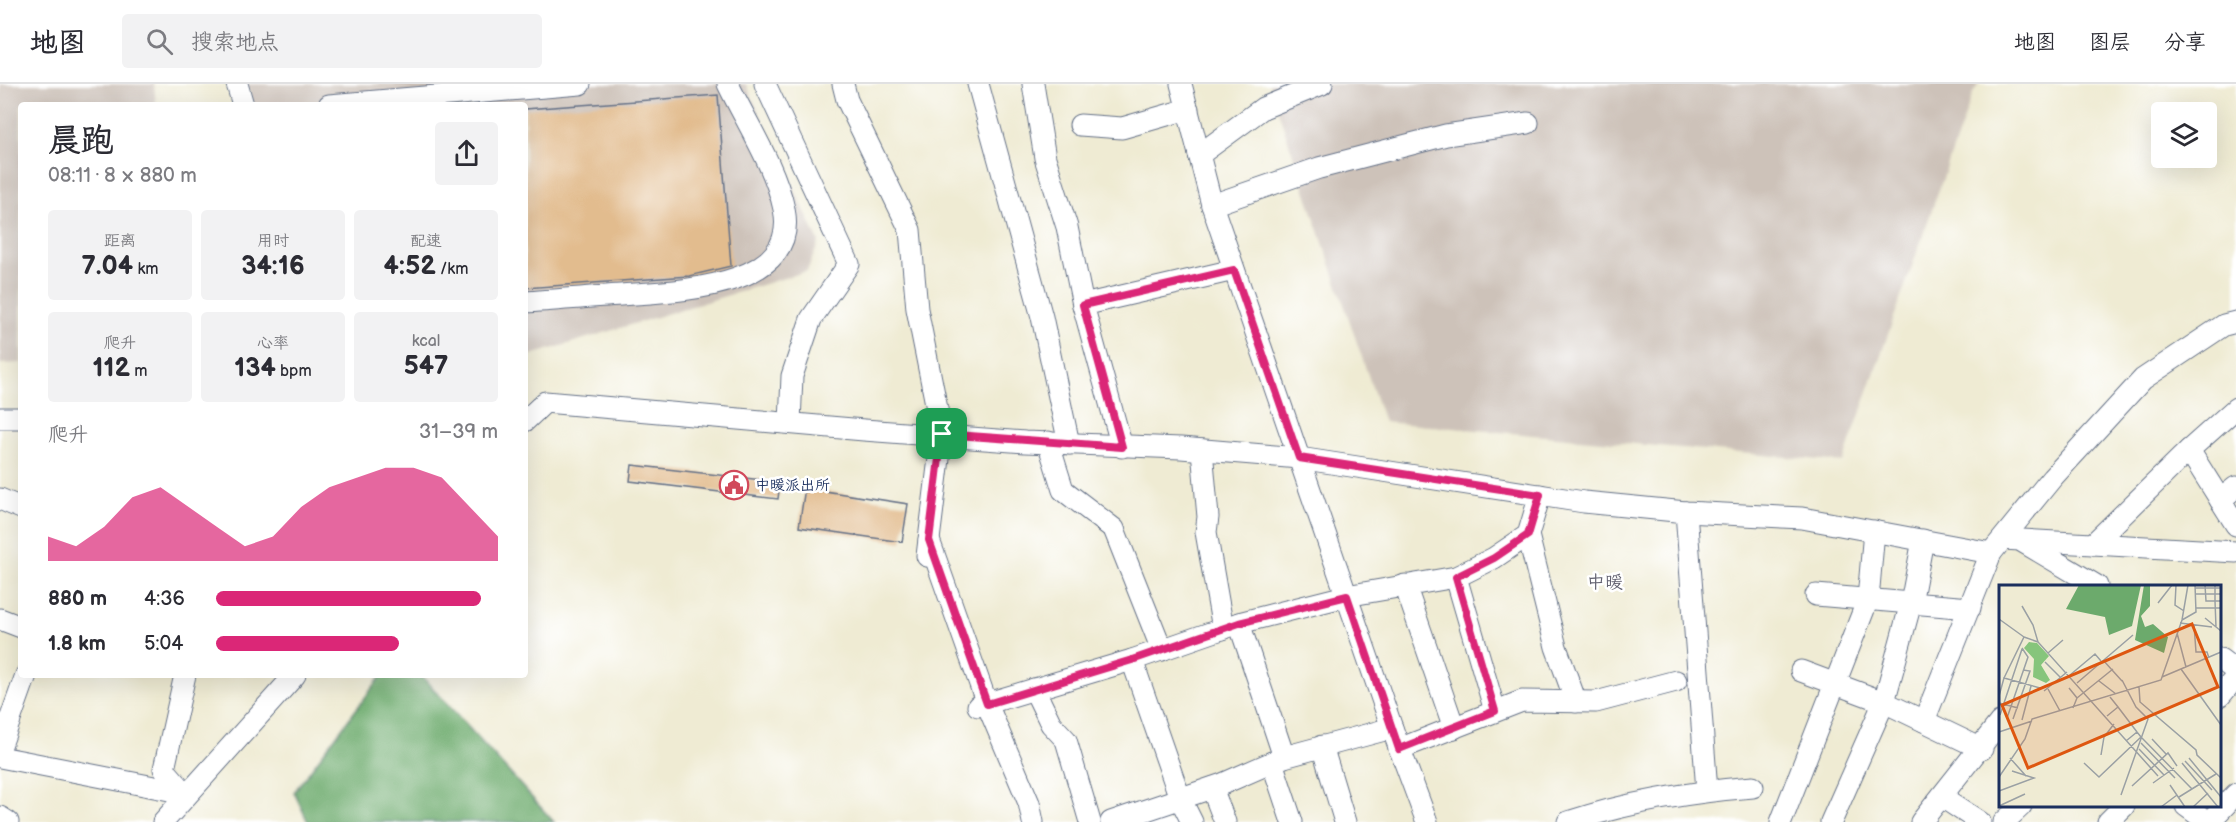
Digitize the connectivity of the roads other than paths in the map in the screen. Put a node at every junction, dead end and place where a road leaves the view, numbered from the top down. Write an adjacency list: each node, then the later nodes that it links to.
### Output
1 (237, 84): 11 (street)
2 (580, 84): 10 (street)
3 (728, 84): 19 (street)
4 (765, 84): 26 (street)
5 (843, 84): 27 (street)
6 (978, 84): 28 (street)
7 (1033, 84): 20 (street)
8 (1181, 84): 13 (street)
9 (1313, 86): 16 (street)
10 (405, 91): 12 (street)
11 (242, 102)
12 (345, 102)
13 (1188, 109): 15 (street); 16 (street)
14 (1528, 123): 17 (street)
15 (1080, 125)
16 (1199, 155): 17 (street)
17 (1212, 205): 18 (street)
18 (1234, 270): 20 (street); 32 (street)
19 (528, 302)
20 (1083, 305): 29 (street)
21 (2236, 322): 42 (street)
22 (2236, 408): 31 (street)
23 (528, 417): 26 (street)
24 (0, 418): 25 (street)
25 (18, 418)
26 (790, 423): 27 (street)
27 (942, 434): 28 (street); 72 (street)
28 (1058, 443): 29 (street); 56 (street)
29 (1122, 447): 30 (street)
30 (1202, 450): 32 (street); 55 (street)
31 (2189, 450): 33 (street); 43 (street)
32 (1299, 458): 34 (street); 49 (street)
33 (2228, 493): 38 (street)
34 (1540, 495): 37 (street); 40 (street)
35 (0, 499): 36 (street)
36 (18, 507)
37 (1686, 512): 39 (street); 86 (street)
38 (2236, 525)
39 (1874, 531): 41 (street); 50 (street)
40 (1528, 535): 45 (street); 70 (street)
41 (1923, 540): 42 (street); 51 (street)
42 (2005, 544): 43 (street); 47 (street); 52 (street)
43 (2093, 544): 44 (street)
44 (2236, 552)
45 (1456, 577): 46 (street); 73 (street)
46 (1405, 585): 49 (street); 77 (street)
47 (2095, 585)
48 (1816, 595): 50 (street)
49 (1347, 596): 55 (street); 76 (street)
50 (1868, 599): 51 (street); 66 (street)
51 (1911, 603): 52 (street); 71 (street)
52 (1970, 608): 74 (street)
53 (0, 619): 54 (street)
54 (18, 626)
55 (1231, 626): 56 (street); 83 (street)
56 (1162, 650): 57 (street)
57 (1132, 660): 67 (street); 89 (street)
58 (2221, 660): 60 (street)
59 (1801, 671): 66 (street)
60 (2236, 671)
61 (2236, 677): 68 (street)
62 (24, 678): 69 (street)
63 (184, 678): 82 (street)
64 (293, 678): 95 (street)
65 (1677, 681): 70 (street)
66 (1835, 684): 71 (street); 105 (street)
67 (1035, 689): 72 (street); 97 (street)
68 (2221, 695)
69 (8, 698): 79 (street)
70 (1576, 702): 73 (street)
71 (1884, 702): 74 (street); 106 (street)
72 (982, 705): 96 (street)
73 (1495, 711): 77 (street)
74 (1924, 721): 81 (street)
75 (1999, 725): 81 (street)
76 (1392, 728): 78 (street); 80 (street)
77 (1454, 728): 80 (street)
78 (1322, 746): 83 (street); 102 (street)
79 (0, 748)
80 (1399, 749): 103 (street)
81 (1982, 749): 88 (street)
82 (0, 757)
83 (1278, 759): 85 (street); 101 (street)
84 (1753, 787): 86 (street)
85 (1212, 788): 89 (street); 100 (street)
86 (1707, 791): 104 (street)
87 (2236, 794): 111 (street)
88 (1942, 797): 107 (street); 108 (street)
89 (1180, 798): 98 (street); 99 (street)
90 (2019, 807): 109 (street)
91 (2123, 807): 110 (street)
92 (2187, 807): 111 (street)
93 (0, 817): 94 (street)
94 (8, 822)
95 (163, 822)
96 (1033, 822)
97 (1090, 822)
98 (1112, 822)
99 (1191, 822)
100 (1225, 822)
101 (1292, 822)
102 (1344, 822)
103 (1427, 822)
104 (1568, 822)
105 (1781, 822)
106 (1831, 822)
107 (1922, 822)
108 (1980, 822)
109 (2004, 822)
110 (2108, 822)
111 (2209, 822)

